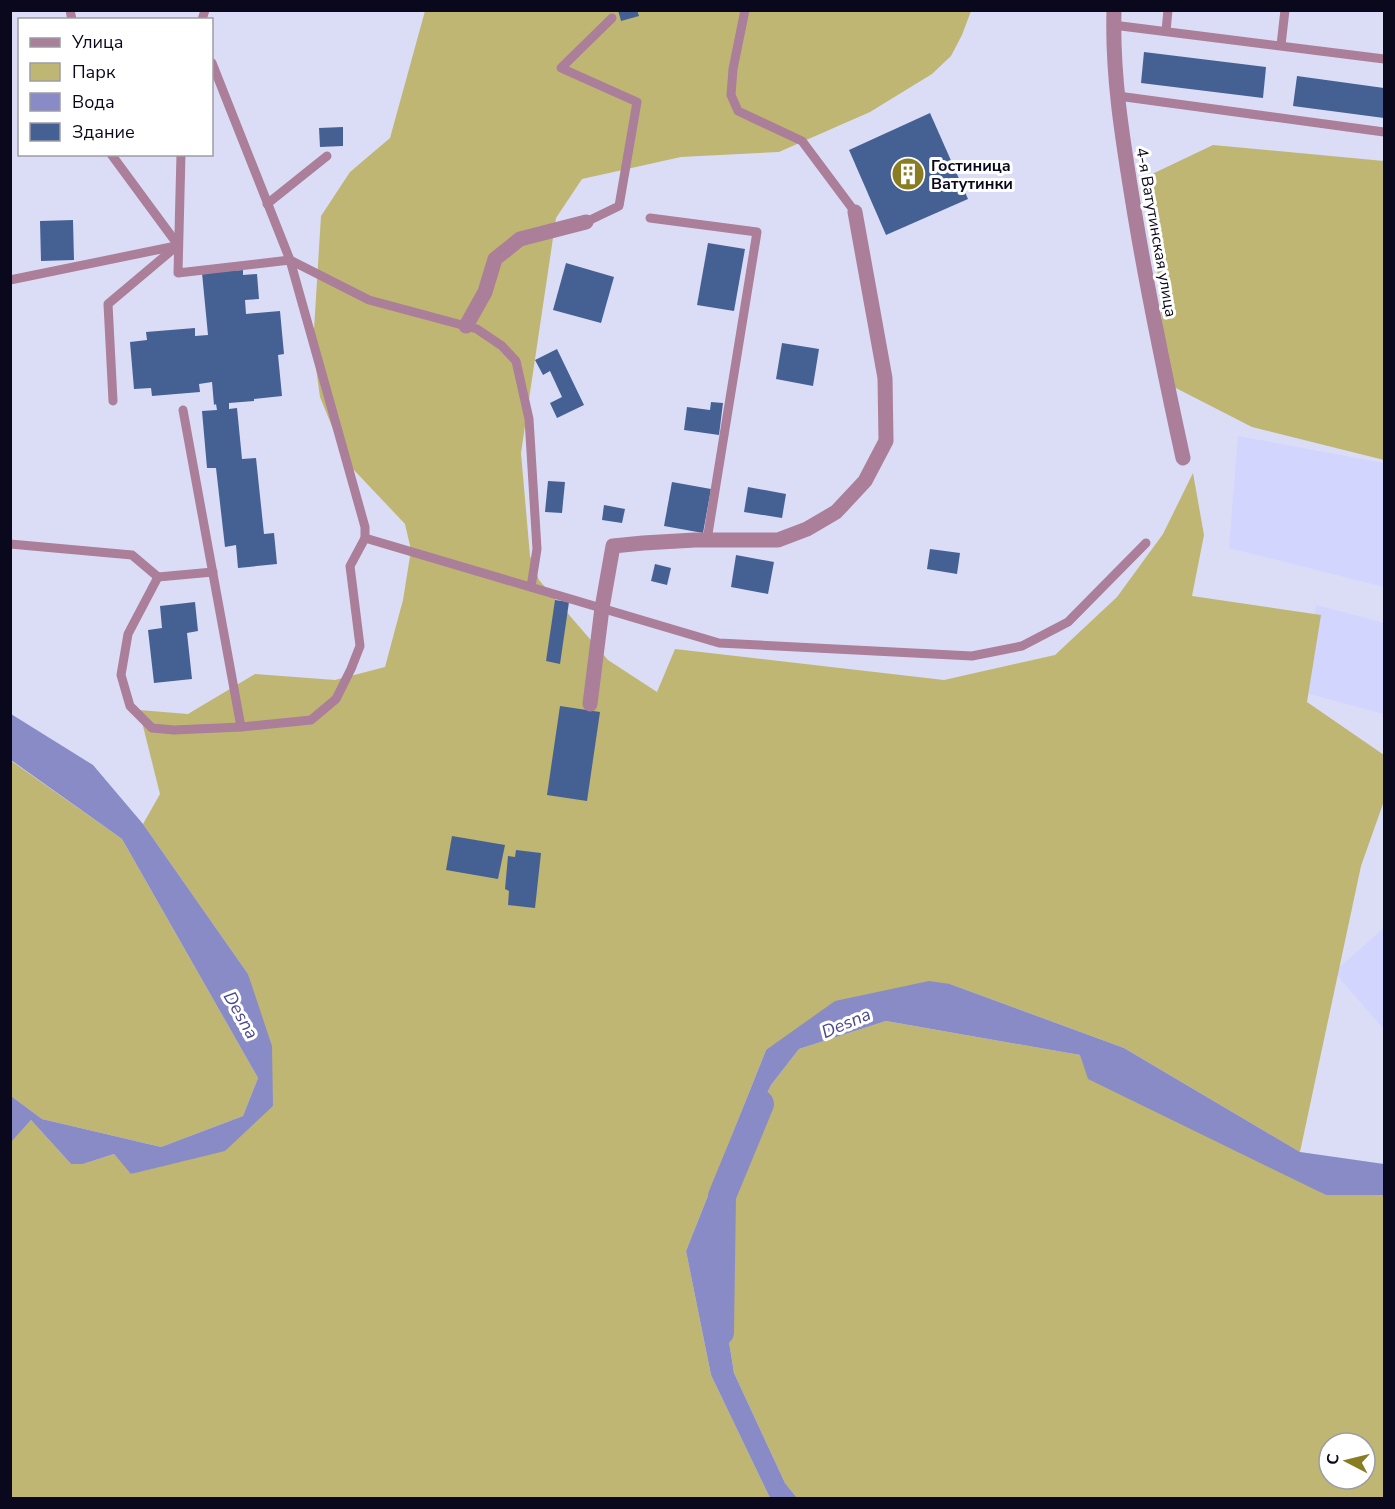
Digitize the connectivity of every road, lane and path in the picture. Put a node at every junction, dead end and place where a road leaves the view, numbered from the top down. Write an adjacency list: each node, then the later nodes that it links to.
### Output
1 (746, 10): 16 (lane)
2 (1168, 10): 6 (lane)
3 (1285, 10): 7 (lane)
4 (612, 18): 18 (lane)
5 (1114, 18): 6 (lane); 10 (street, 4-я Ватутинская улица)
6 (1166, 31): 7 (lane)
7 (1281, 45): 8 (lane)
8 (1384, 59)
9 (213, 66): 15 (lane)
10 (1118, 96): 11 (lane); 25 (street, 4-я Ватутинская улица)
11 (1384, 132)
12 (112, 156): 19 (lane)
13 (181, 156): 19 (lane)
14 (327, 156): 15 (lane)
15 (267, 204): 20 (lane)
16 (855, 212): 27 (street)
17 (650, 218): 27 (lane)
18 (585, 222): 22 (street)
19 (178, 245): 20 (lane); 21 (lane); 23 (lane)
20 (290, 260): 22 (lane); 26 (lane)
21 (10, 280)
22 (466, 326): 32 (lane)
23 (113, 401)
24 (183, 410): 30 (lane)
25 (1183, 458)
26 (365, 538): 32 (lane); 35 (lane)
27 (707, 540): 33 (street)
28 (1146, 543): 33 (lane)
29 (10, 544): 31 (lane)
30 (213, 572): 31 (lane); 35 (lane)
31 (158, 577): 35 (lane)
32 (531, 587): 33 (lane)
33 (602, 608): 34 (street)
34 (590, 704)
35 (241, 727)

